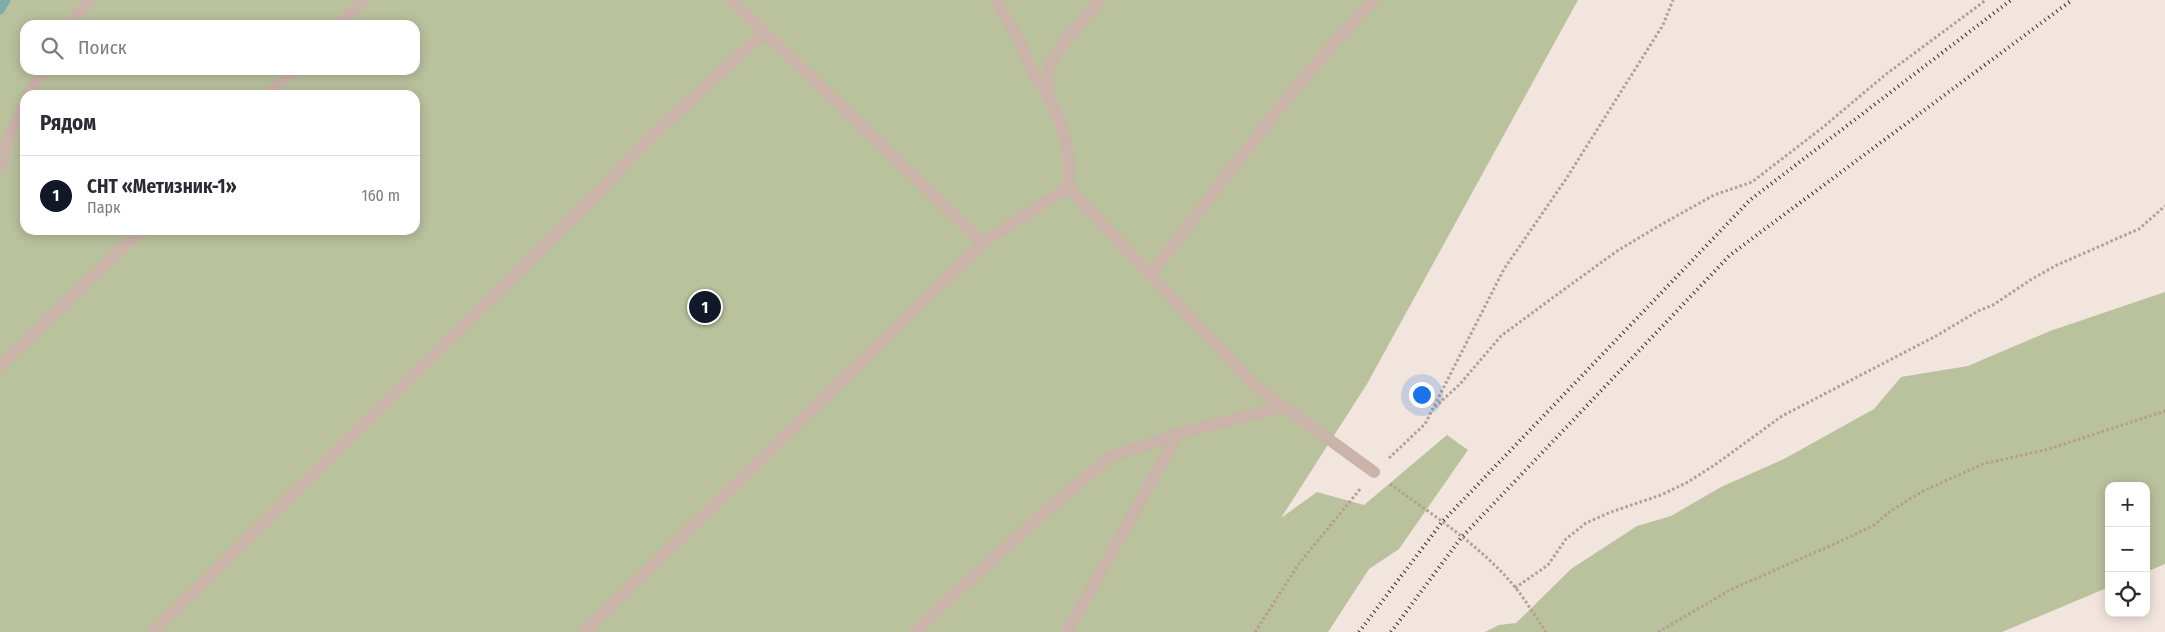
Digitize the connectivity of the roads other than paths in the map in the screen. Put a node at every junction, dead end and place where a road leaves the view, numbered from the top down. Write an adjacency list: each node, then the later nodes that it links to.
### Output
1 (89, 0): 7 (lane)
2 (364, 0): 8 (lane)
3 (731, 0): 9 (lane)
4 (996, 0): 14 (lane)
5 (1101, 0): 14 (lane)
6 (1374, 0): 20 (lane)
7 (74, 20)
8 (344, 20)
9 (764, 32): 19 (lane); 25 (lane)
10 (40, 75): 12 (lane)
11 (288, 75): 13 (lane)
12 (32, 90)
13 (273, 90)
14 (1048, 96): 17 (lane)
15 (20, 114): 16 (lane)
16 (0, 168)
17 (1068, 187): 19 (lane); 20 (lane)
18 (136, 235): 21 (lane)
19 (983, 243): 26 (lane)
20 (1150, 275): 22 (lane)
21 (0, 366)
22 (1283, 406): 23 (lane); 24 (lane)
23 (1178, 434): 27 (lane); 28 (lane)
24 (1374, 472)
25 (153, 632)
26 (584, 632)
27 (915, 632)
28 (1067, 632)

